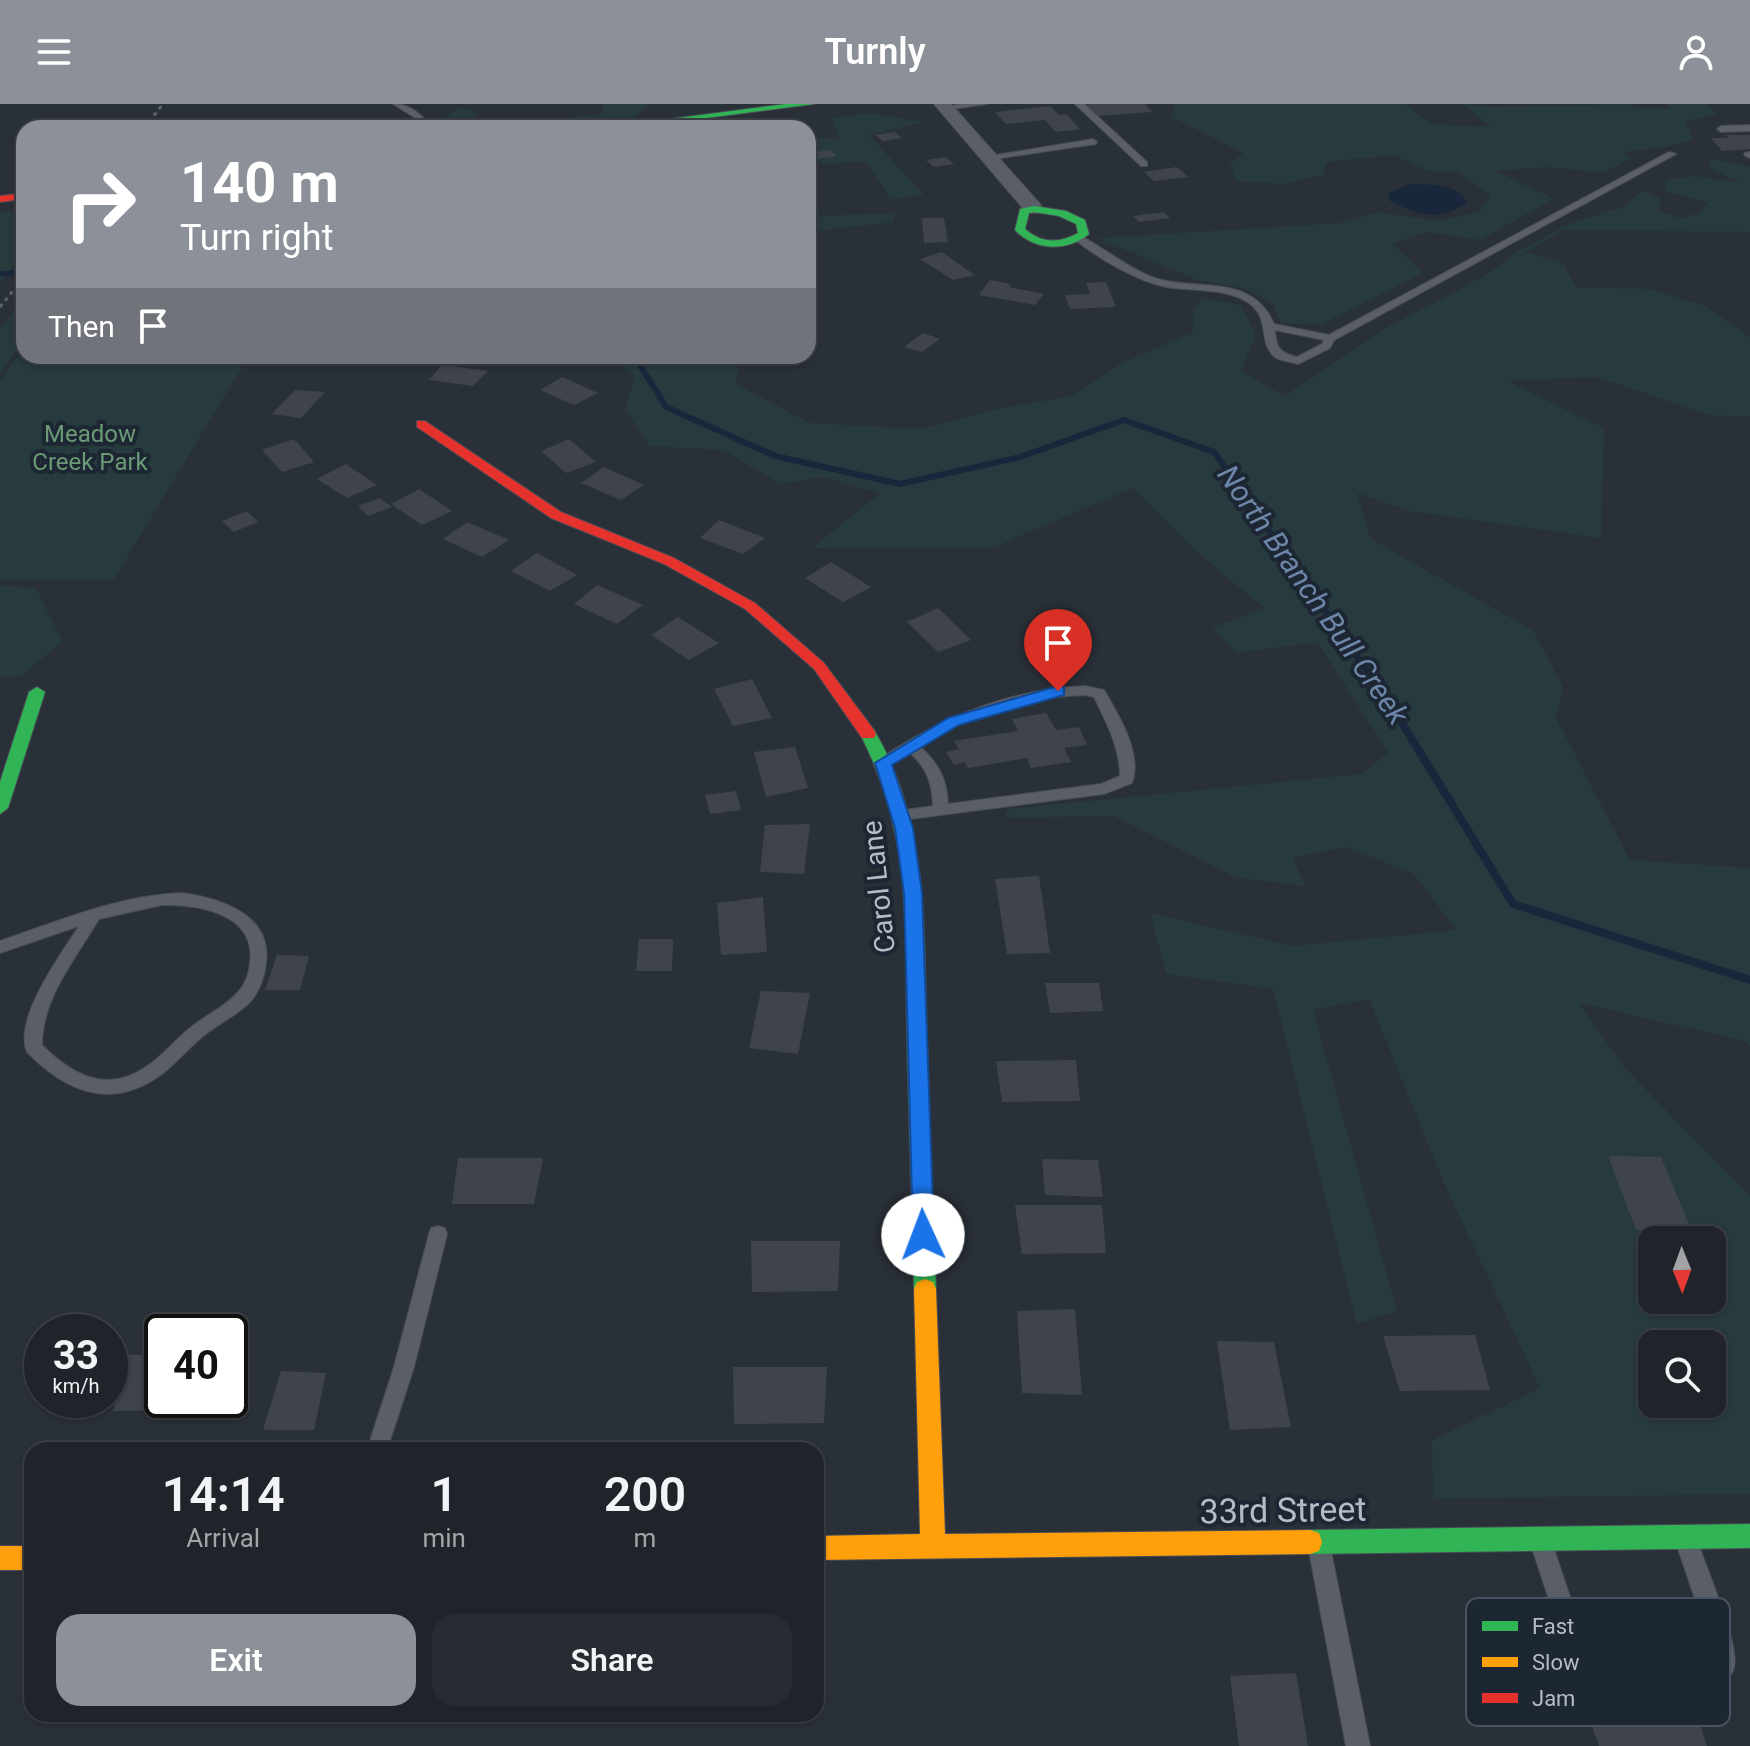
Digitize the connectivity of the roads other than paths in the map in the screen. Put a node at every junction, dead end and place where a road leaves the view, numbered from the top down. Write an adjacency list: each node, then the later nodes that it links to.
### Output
1 (397, 104): 6 (lane)
2 (809, 104): 7 (street)
3 (983, 104): 5 (lane)
4 (1079, 104): 13 (lane)
5 (944, 106): 12 (street)
6 (422, 120)
7 (674, 120)
8 (1750, 128): 9 (lane)
9 (1721, 129)
10 (1093, 142): 12 (lane)
11 (1672, 154): 17 (lane)
12 (988, 157): 14 (street)
13 (1144, 164)
14 (1034, 209): 15 (street); 15 (street)
15 (1078, 238): 16 (lane)
16 (1270, 326): 17 (lane); 17 (lane)
17 (1330, 338)
18 (421, 424): 21 (street, Carol Lane)
19 (37, 692): 22 (street)
20 (909, 745): 21 (lane); 23 (lane); 23 (lane)
21 (883, 763): 24 (street, Carol Lane)
22 (0, 808)
23 (941, 810): 24 (lane)
24 (900, 815): 33 (street, Carol Lane)
25 (92, 917): 25 (lane); 26 (lane)
26 (0, 947)
27 (438, 1234): 28 (lane)
28 (380, 1442)
29 (1750, 1536): 30 (street, 33rd Street)
30 (1685, 1537): 31 (street, 33rd Street); 38 (lane)
31 (1540, 1539): 32 (street, 33rd Street); 37 (lane)
32 (1318, 1542): 33 (street, 33rd Street); 39 (lane)
33 (933, 1547): 34 (street, 33rd Street)
34 (824, 1548)
35 (0, 1558): 36 (street)
36 (24, 1558)
37 (1559, 1598)
38 (1706, 1598)
39 (1358, 1746)

